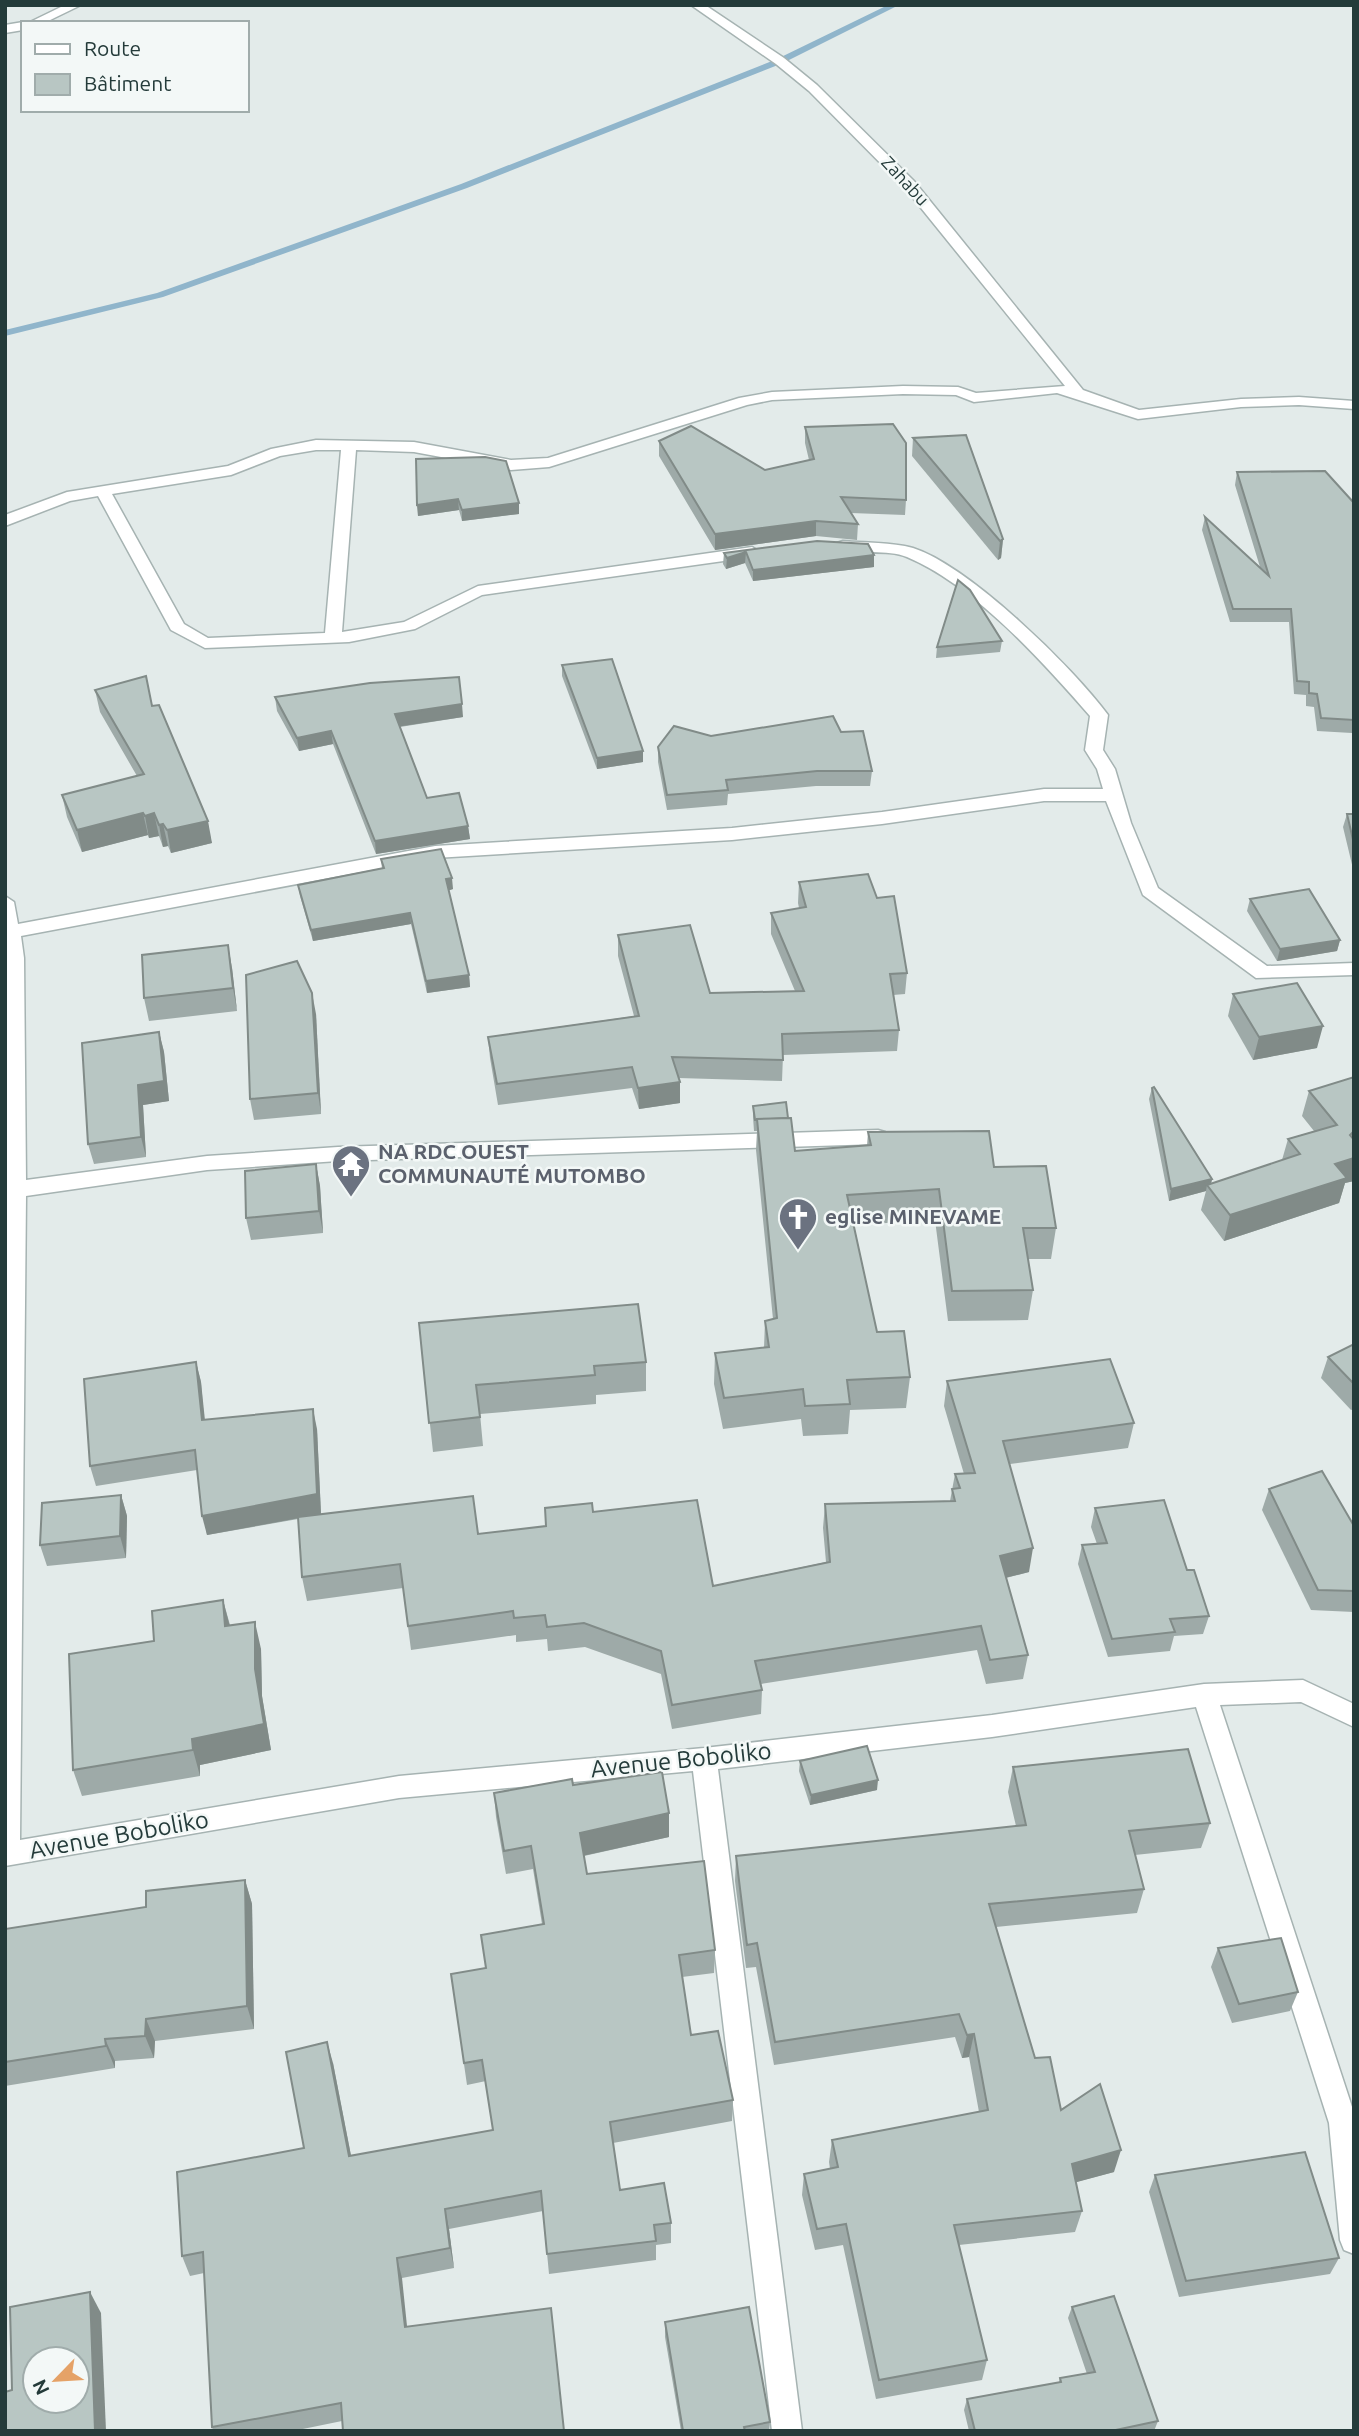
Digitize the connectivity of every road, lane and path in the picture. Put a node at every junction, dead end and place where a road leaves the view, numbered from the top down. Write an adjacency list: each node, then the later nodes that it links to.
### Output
1 (75, 5): 3 (street)
2 (697, 5): 4 (street, Zahabu)
3 (39, 21)
4 (1078, 393): 5 (street); 6 (street)
5 (1354, 405)
6 (349, 445): 7 (street); 11 (street)
7 (103, 491): 8 (street); 11 (street)
8 (5, 521)
9 (827, 545): 12 (street)
10 (767, 550): 11 (street)
11 (333, 636)
12 (1115, 795): 14 (street); 15 (street)
13 (5, 902): 14 (street)
14 (8, 932): 17 (street)
15 (1354, 969)
16 (878, 1137): 17 (street)
17 (11, 1191): 21 (street)
18 (1204, 1695): 19 (street, Avenue Boboliko); 20 (street, Avenue Boboliko); 22 (street)
19 (1354, 1716)
20 (704, 1759): 21 (street, Avenue Boboliko); 23 (street)
21 (6, 1854)
22 (1354, 2240)
23 (787, 2431)

